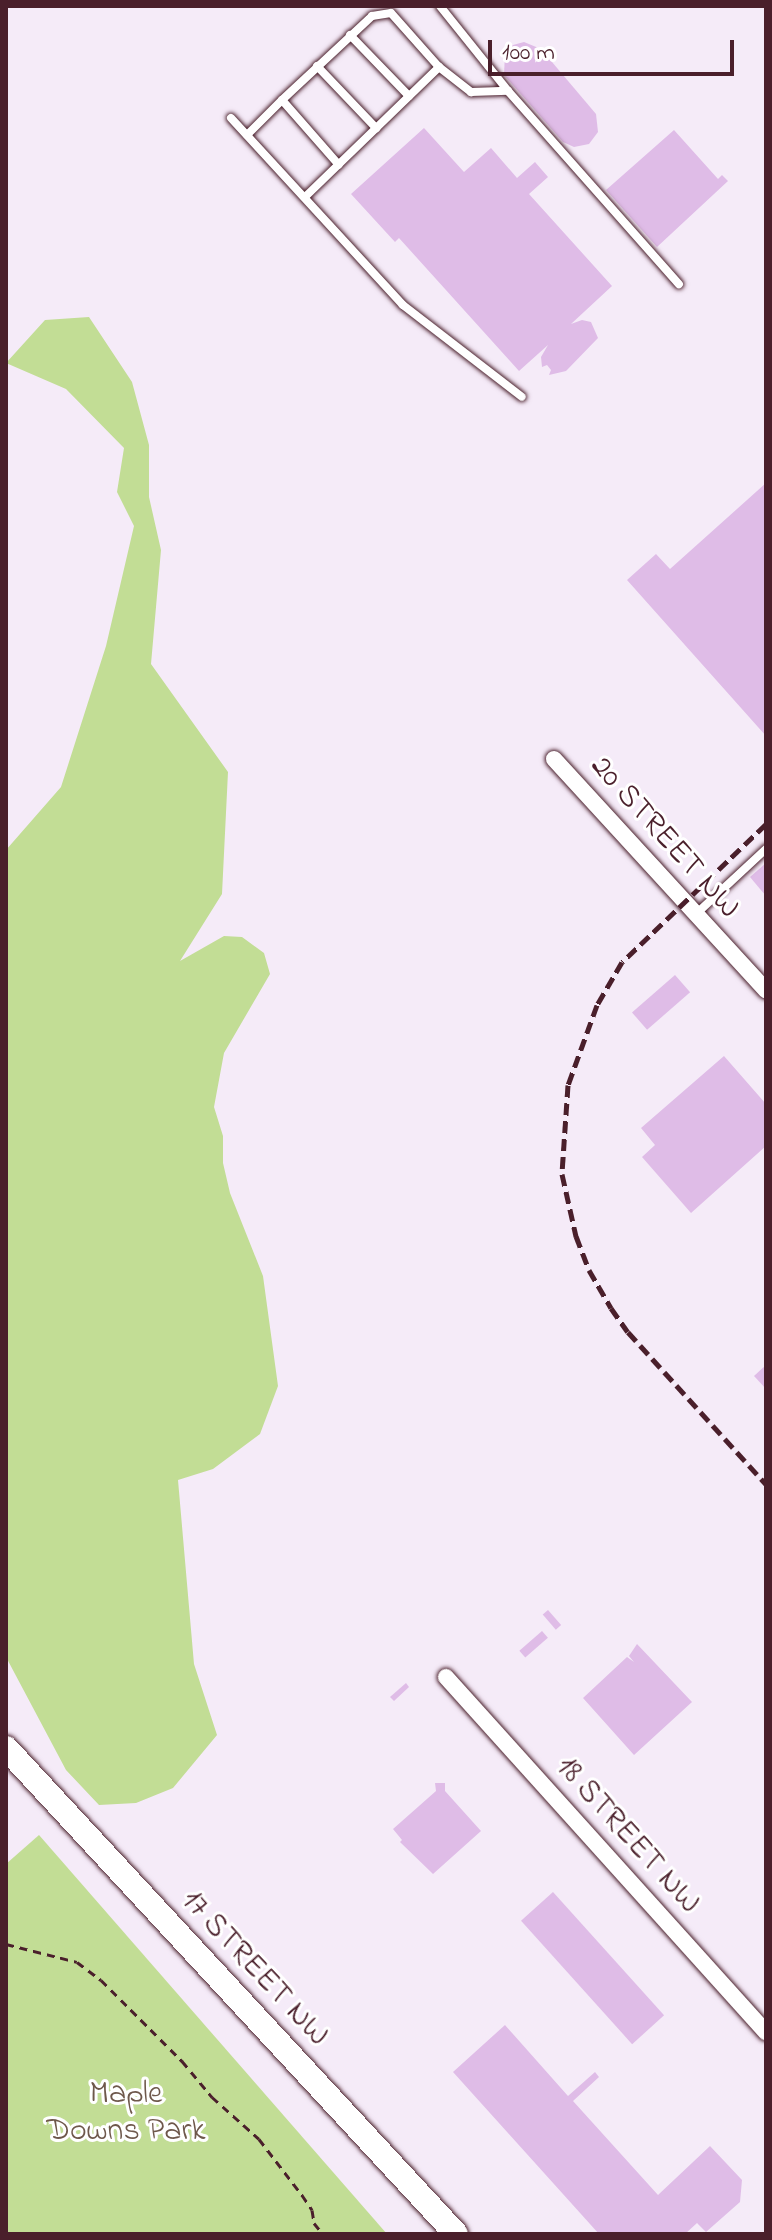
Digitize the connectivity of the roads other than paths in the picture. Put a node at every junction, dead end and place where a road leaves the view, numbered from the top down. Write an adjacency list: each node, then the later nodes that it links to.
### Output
1 (440, 6): 5 (lane)
2 (350, 35): 3 (lane); 4 (lane); 6 (lane)
3 (317, 66): 7 (lane); 9 (lane)
4 (439, 67): 5 (lane); 6 (lane)
5 (508, 91): 13 (lane)
6 (409, 96): 9 (lane)
7 (282, 100): 10 (lane); 11 (lane)
8 (231, 118): 10 (lane)
9 (376, 128): 11 (lane)
10 (247, 135): 12 (lane)
11 (339, 165): 12 (lane)
12 (305, 197): 14 (lane)
13 (679, 284)
14 (522, 397)
15 (554, 759): 17 (street, 20 STREET NW)
16 (766, 849): 17 (lane)
17 (696, 915): 18 (street, 20 STREET NW)
18 (766, 990)
19 (446, 1677): 21 (street, 18 STREET NW)
20 (6, 1748): 22 (main road, 17 STREET NW)
21 (766, 2032)
22 (456, 2234)

